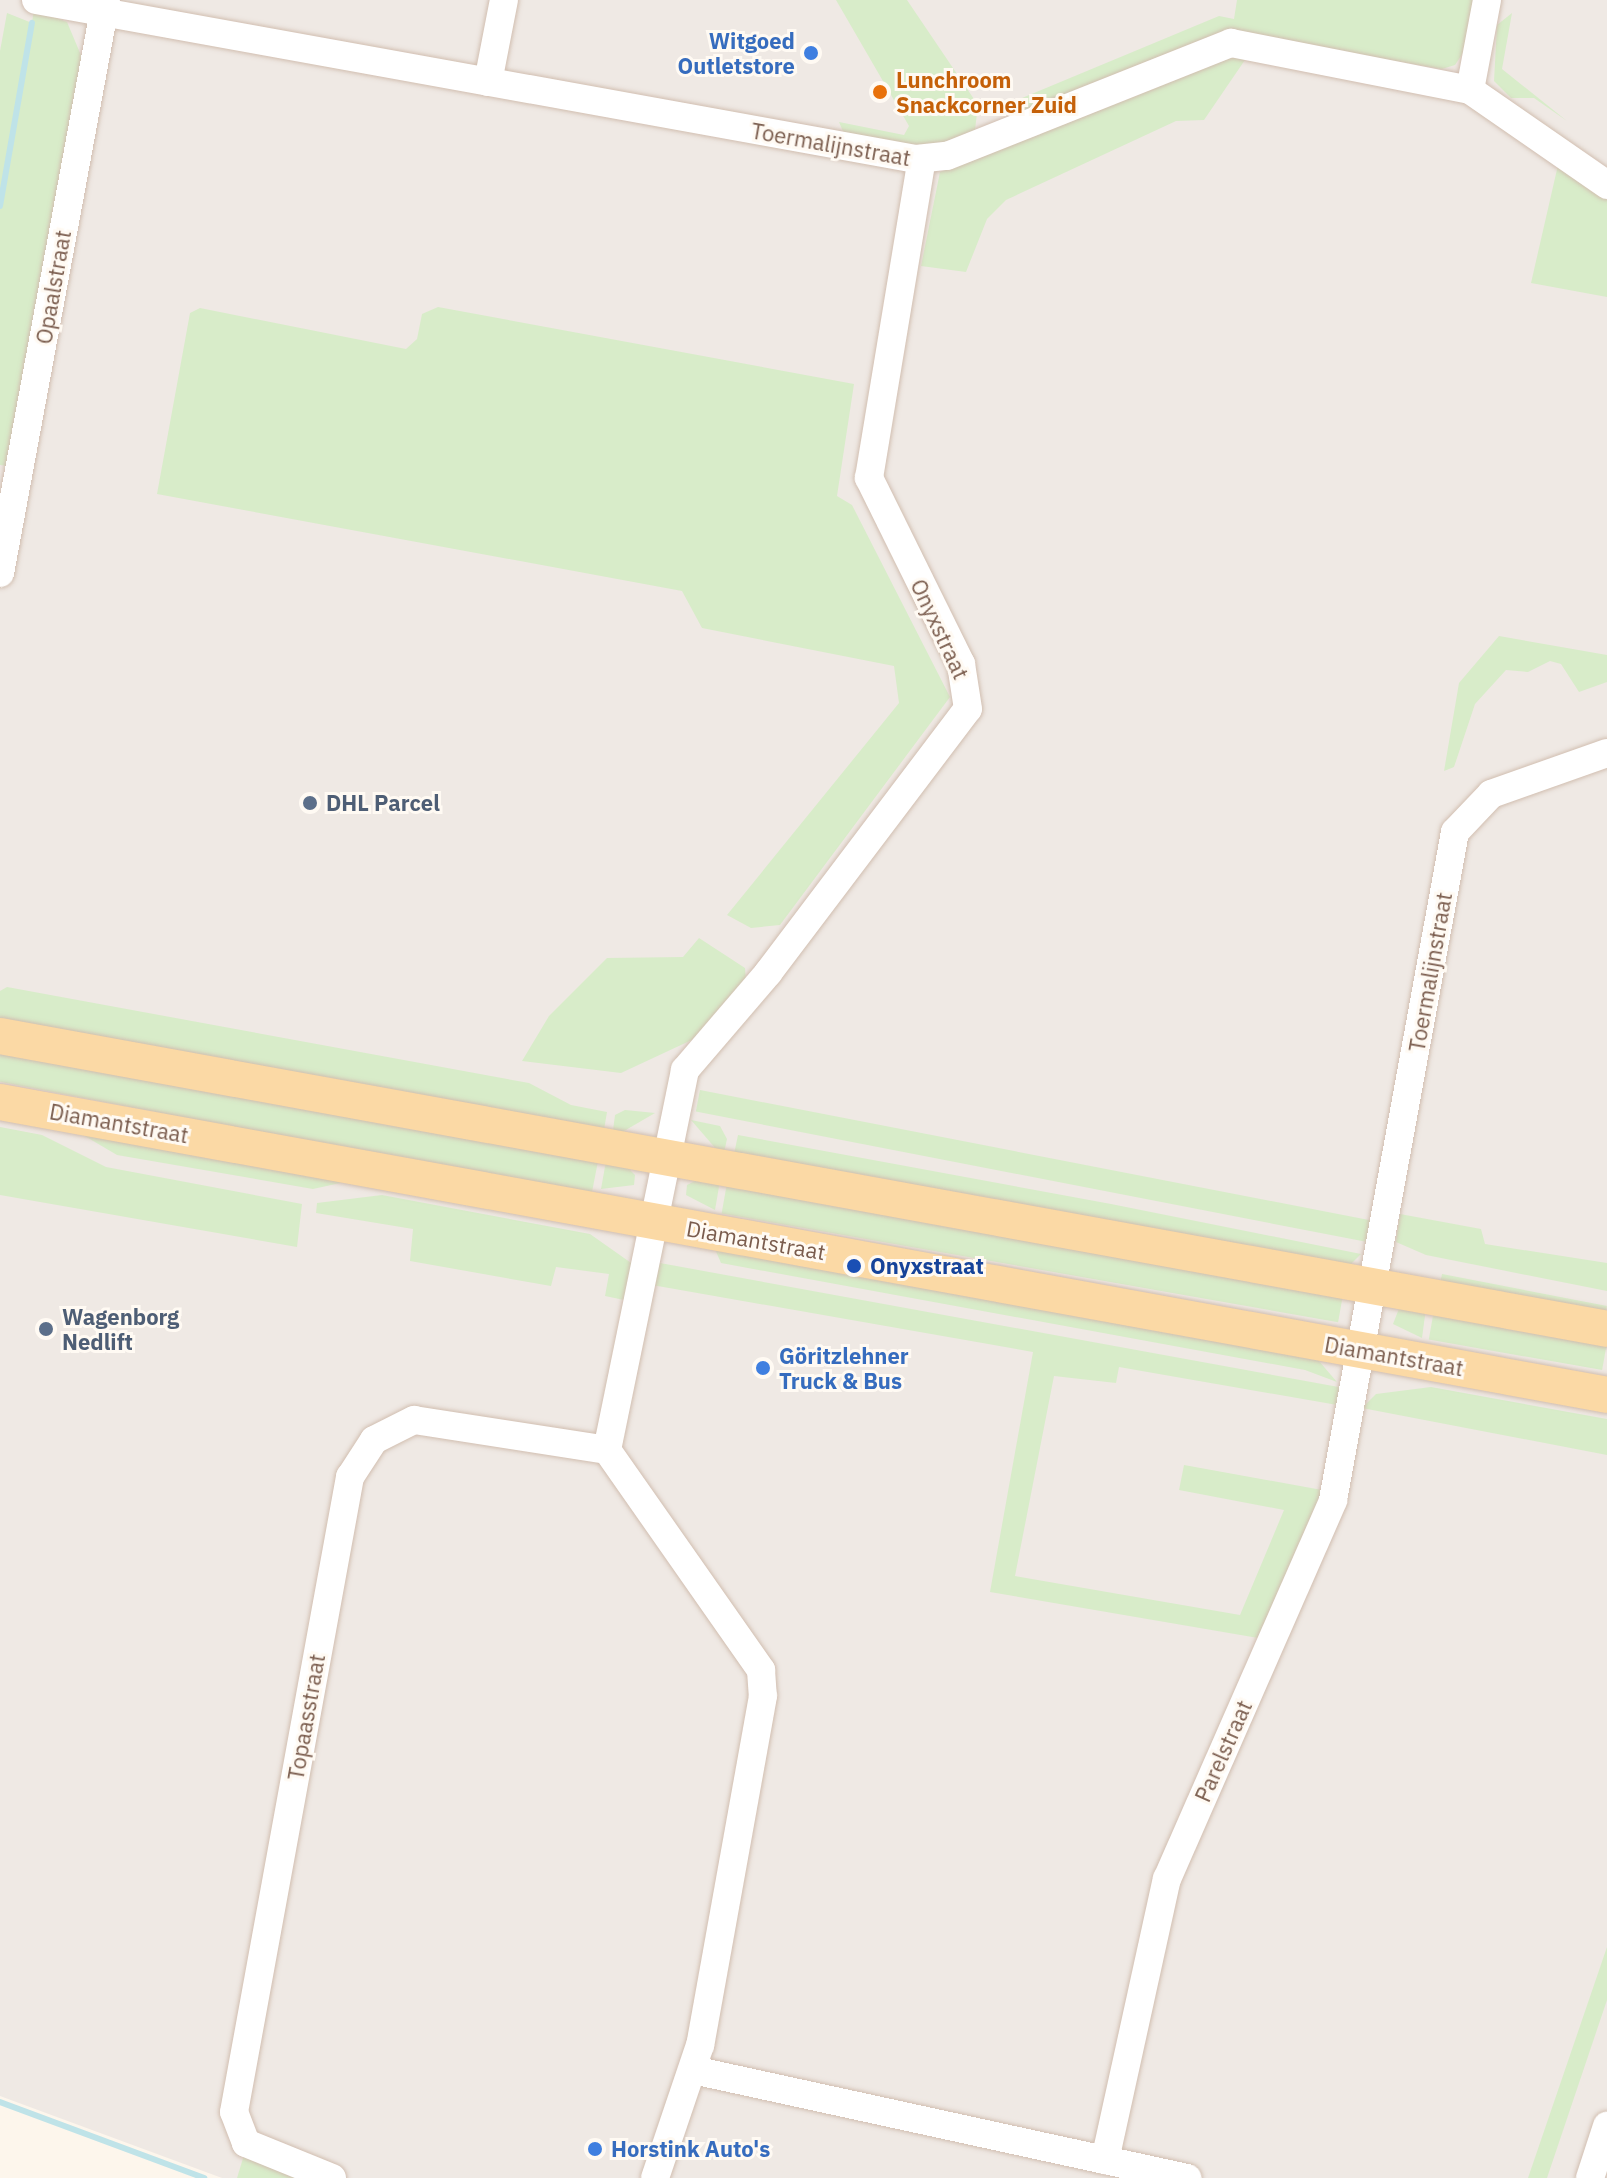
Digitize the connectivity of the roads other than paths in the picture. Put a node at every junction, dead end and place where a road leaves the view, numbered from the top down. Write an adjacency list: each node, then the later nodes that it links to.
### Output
1 (36, 0): 4 (street, Toermalijnstraat)
2 (504, 0): 5 (street)
3 (1487, 0): 6 (street)
4 (105, 6): 5 (street, Toermalijnstraat); 9 (street, Opaalstraat)
5 (488, 82): 7 (street, Toermalijnstraat)
6 (1470, 90): 7 (street, Toermalijnstraat); 8 (street, Toermalijnstraat)
7 (922, 159): 13 (street, Onyxstraat)
8 (1607, 185)
9 (0, 573)
10 (1607, 753): 15 (street, Toermalijnstraat)
11 (0, 1036): 13 (main road)
12 (0, 1102): 14 (main road, Diamantstraat)
13 (666, 1157): 14 (street, Onyxstraat); 15 (main road)
14 (655, 1221): 17 (main road, Diamantstraat); 19 (street)
15 (1373, 1286): 16 (main road); 17 (street, Toermalijnstraat)
16 (1607, 1329)
17 (1362, 1351): 18 (main road, Diamantstraat); 22 (street, Parelstraat)
18 (1607, 1395)
19 (607, 1450): 20 (street); 23 (street, Topaasstraat)
20 (693, 2070): 22 (street); 24 (street)
21 (1607, 2126): 26 (street)
22 (1105, 2160): 25 (street)
23 (332, 2178)
24 (655, 2178)
25 (1187, 2178)
26 (1590, 2178)

